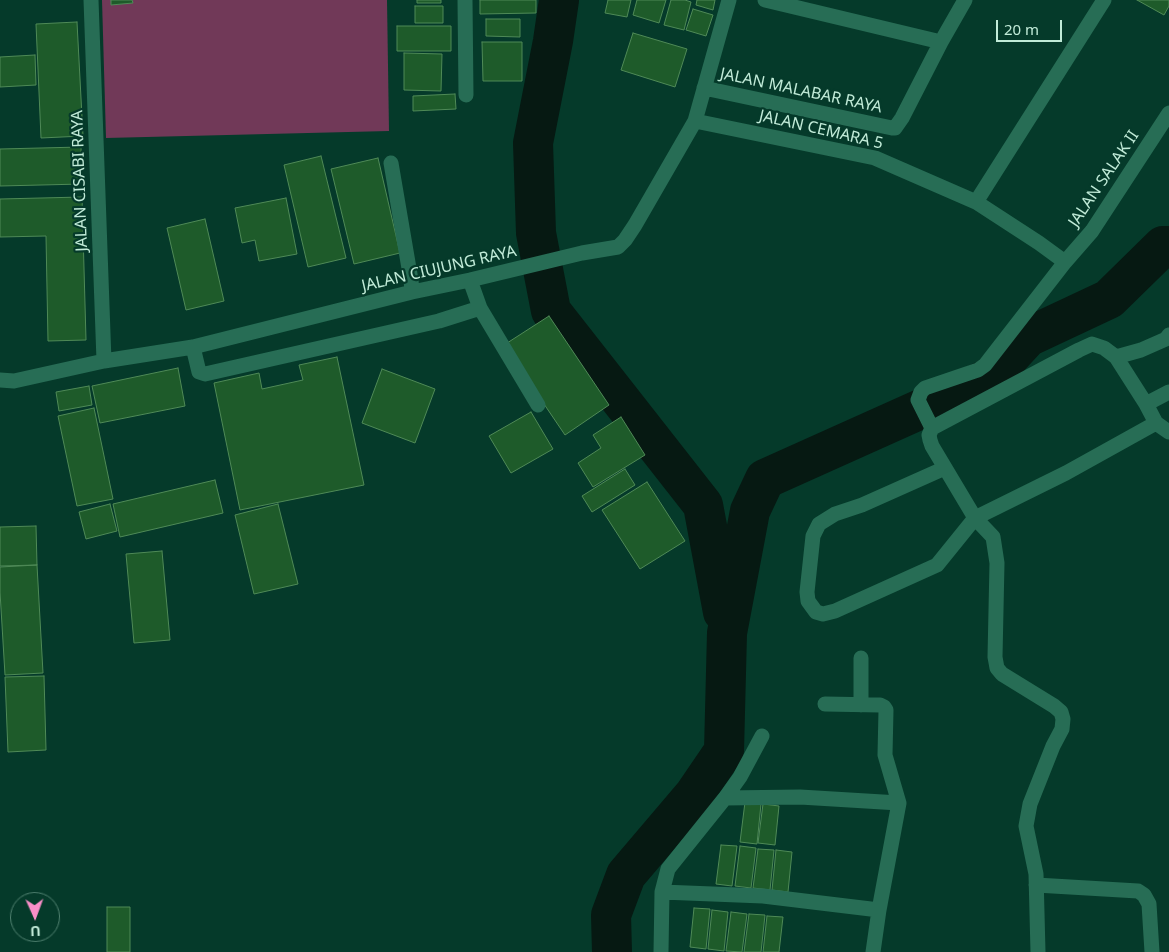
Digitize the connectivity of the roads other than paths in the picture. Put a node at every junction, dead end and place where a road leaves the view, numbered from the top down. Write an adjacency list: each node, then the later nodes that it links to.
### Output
1 (91, 0): 21 (street, JALAN CISABI RAYA)
2 (465, 0): 9 (street)
3 (728, 0): 8 (street, JALAN CIUJUNG RAYA)
4 (765, 0): 7 (street)
5 (965, 0): 7 (street, JALAN MALABAR RAYA)
6 (1104, 0): 13 (street)
7 (941, 42): 8 (street, JALAN MALABAR RAYA)
8 (704, 88): 11 (street, JALAN CIUJUNG RAYA)
9 (466, 95)
10 (1169, 112): 14 (street, JALAN SALAK II)
11 (695, 121): 13 (street, JALAN CEMARA 5); 15 (street, JALAN CIUJUNG RAYA)
12 (392, 163): 16 (street)
13 (976, 202): 14 (street, JALAN CEMARA 5)
14 (1065, 262): 26 (street)
15 (470, 280): 16 (street, JALAN CIUJUNG RAYA); 17 (street)
16 (412, 292): 19 (street, JALAN CIUJUNG RAYA)
17 (480, 308): 19 (street); 25 (street)
18 (1169, 335): 20 (street)
19 (193, 347): 21 (street, JALAN CIUJUNG RAYA)
20 (1116, 357): 24 (street); 26 (street)
21 (104, 360): 22 (street, JALAN CIUJUNG RAYA)
22 (0, 380)
23 (1169, 392): 24 (street)
24 (1146, 404): 27 (street)
25 (538, 405)
26 (929, 423): 29 (street)
27 (1156, 423): 28 (street); 30 (street)
28 (1169, 432)
29 (944, 468): 30 (street); 30 (street)
30 (975, 518): 37 (street)
31 (861, 658): 33 (street)
32 (826, 704): 33 (street)
33 (861, 705): 36 (street)
34 (762, 736): 35 (street)
35 (725, 798): 36 (street); 38 (street)
36 (899, 803): 39 (street)
37 (1036, 886): 42 (street); 43 (street)
38 (662, 892): 39 (street); 40 (street)
39 (879, 910): 41 (street)
40 (661, 952)
41 (873, 952)
42 (1038, 952)
43 (1152, 952)

